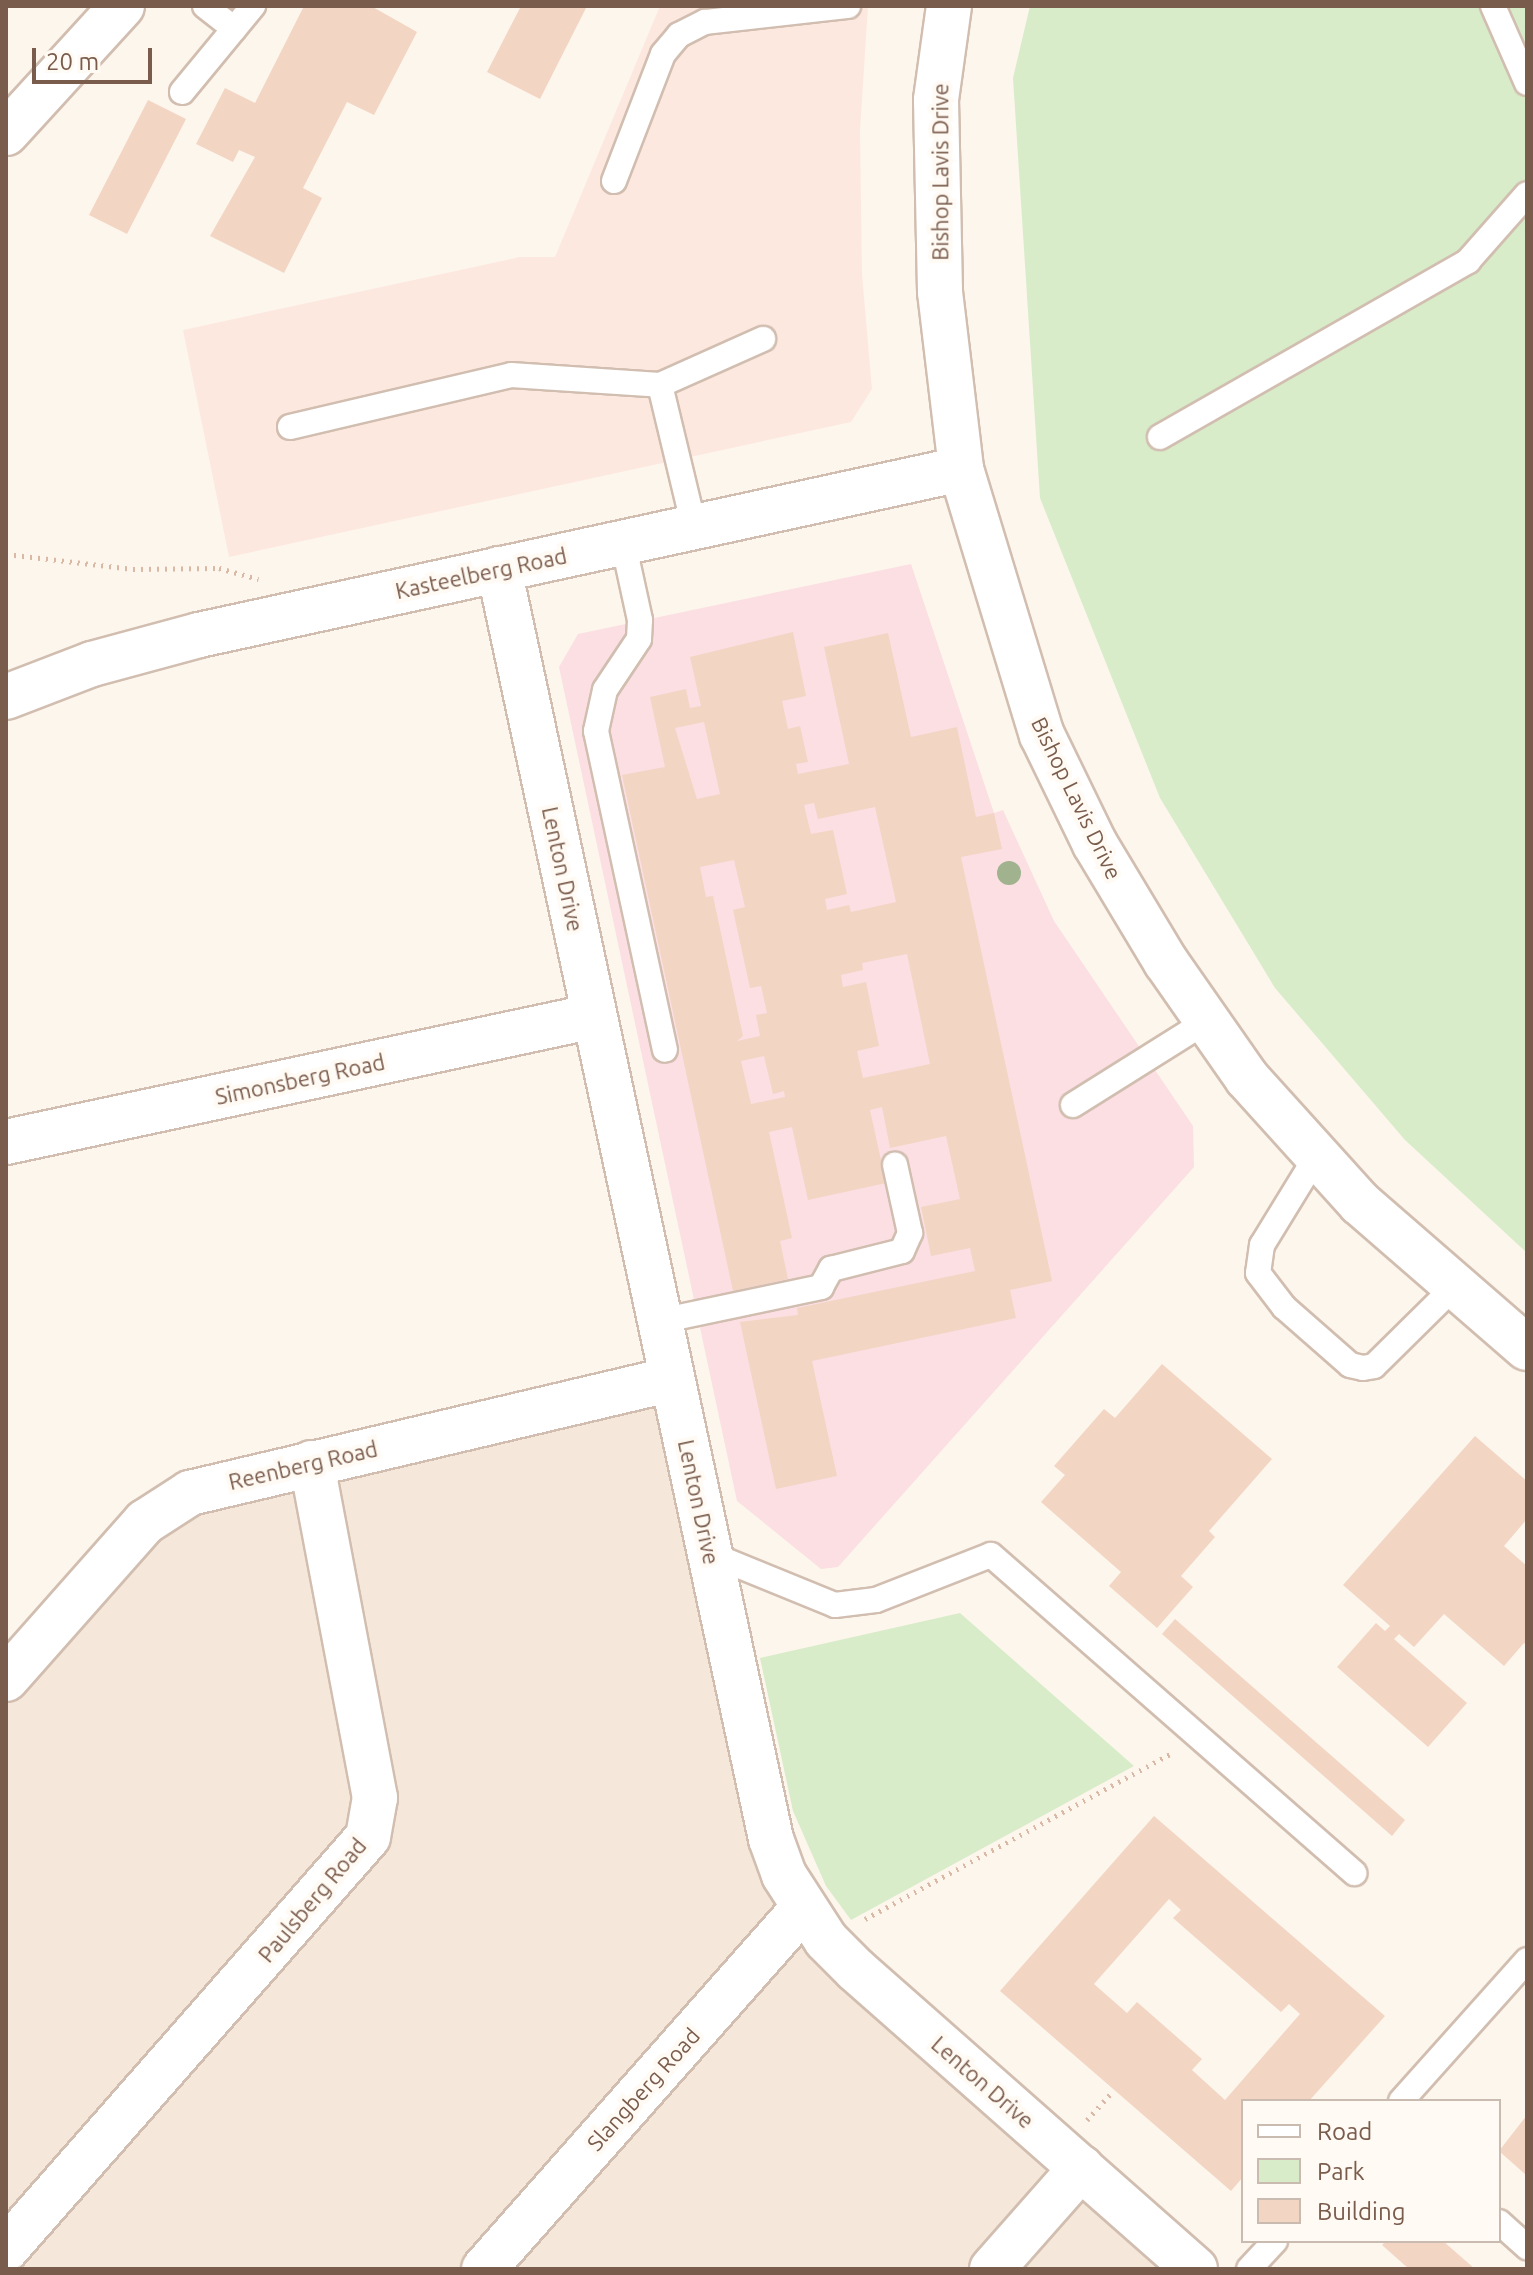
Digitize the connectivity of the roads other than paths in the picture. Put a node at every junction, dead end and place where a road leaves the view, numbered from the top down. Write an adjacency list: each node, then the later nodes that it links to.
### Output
1 (122, 6): 11 (street)
2 (205, 6): 8 (lane)
3 (253, 6): 8 (lane)
4 (848, 6): 12 (lane)
5 (923, 6): 6 (lane)
6 (949, 6): 18 (street, Bishop Lavis Drive)
7 (1493, 6): 9 (lane)
8 (234, 29): 10 (lane)
9 (1527, 83)
10 (182, 92)
11 (6, 133)
12 (614, 181)
13 (1527, 194): 17 (lane)
14 (763, 339): 15 (lane)
15 (660, 385): 16 (lane); 19 (lane)
16 (290, 427)
17 (1160, 437)
18 (961, 469): 19 (street, Kasteelberg Road); 24 (street, Bishop Lavis Drive)
19 (694, 527): 20 (street, Kasteelberg Road)
20 (623, 542): 21 (street, Kasteelberg Road); 25 (lane)
21 (499, 569): 22 (street, Kasteelberg Road); 23 (street, Lenton Drive)
22 (6, 697)
23 (594, 1016): 27 (street, Simonsberg Road); 31 (street, Lenton Drive)
24 (1207, 1021): 26 (lane); 28 (street, Bishop Lavis Drive)
25 (665, 1050)
26 (1073, 1105)
27 (6, 1142)
28 (1316, 1157): 30 (street, Bishop Lavis Drive); 30 (lane)
29 (895, 1165): 31 (lane)
30 (1453, 1288): 32 (street, Bishop Lavis Drive)
31 (660, 1321): 33 (street, Lenton Drive)
32 (1527, 1348)
33 (672, 1379): 34 (street, Reenberg Road); 35 (street, Lenton Drive)
34 (312, 1463): 36 (street, Reenberg Road); 45 (street, Paulsberg Road)
35 (710, 1554): 37 (lane); 38 (street, Lenton Drive)
36 (6, 1679)
37 (1354, 1873)
38 (814, 1925): 41 (street, Lenton Drive); 46 (street, Slangberg Road)
39 (1527, 1960): 40 (lane)
40 (1403, 2099)
41 (1081, 2168): 47 (street); 48 (street, Lenton Drive)
42 (1501, 2224): 44 (lane)
43 (1273, 2243): 49 (lane)
44 (1527, 2247)
45 (6, 2249)
46 (484, 2269)
47 (992, 2269)
48 (1195, 2269)
49 (1249, 2269)

